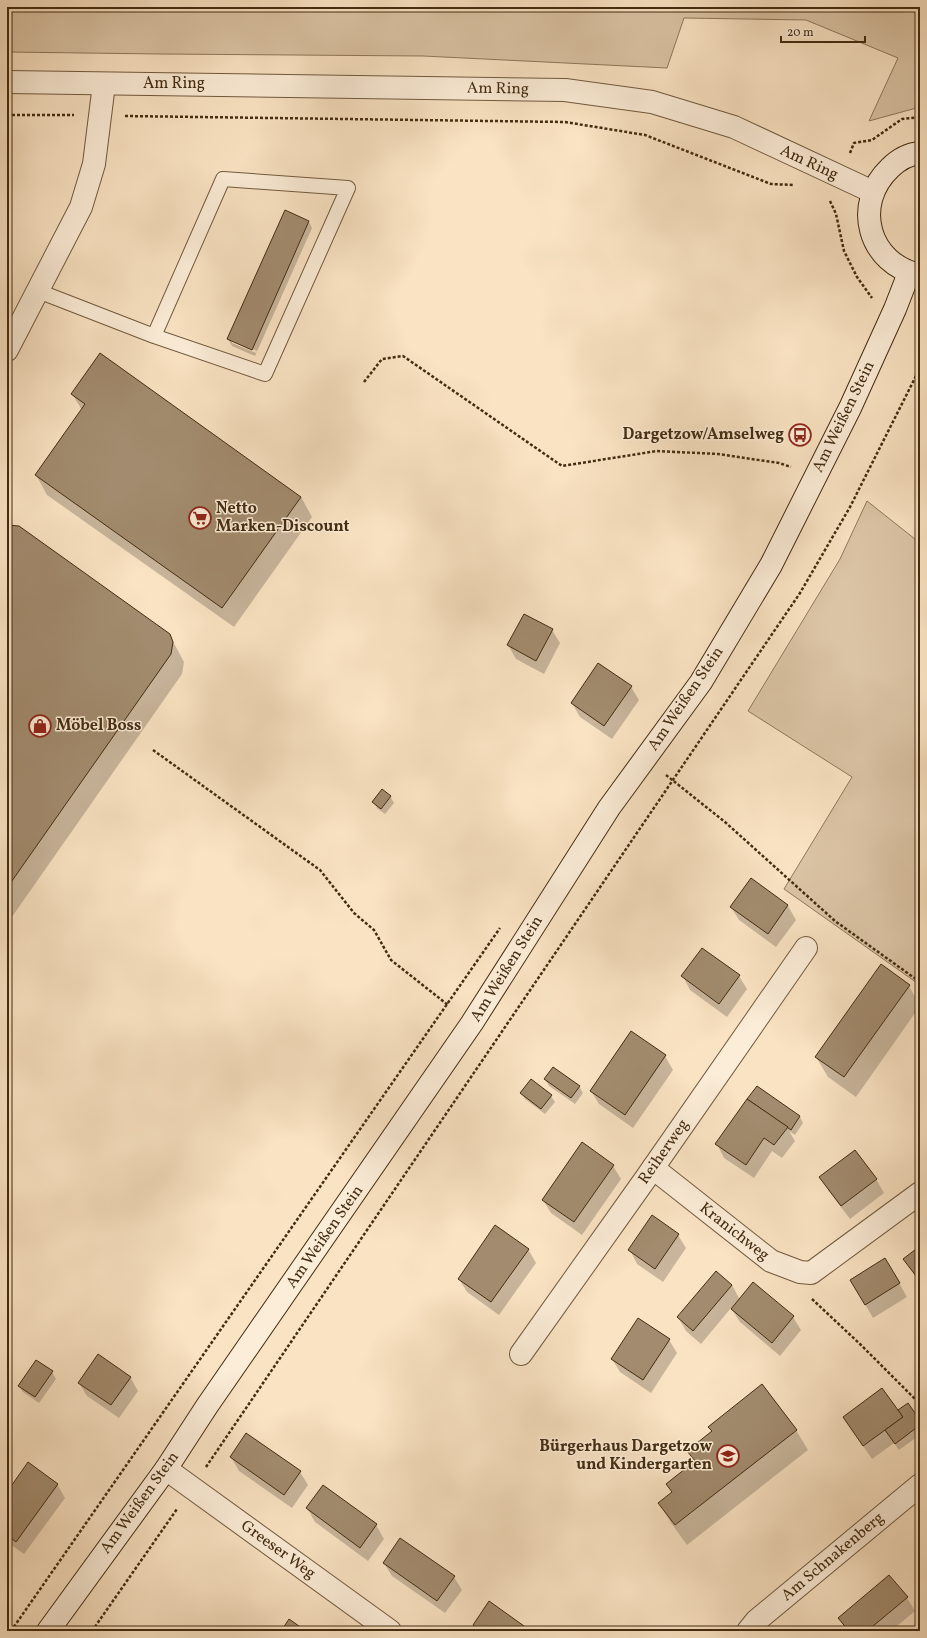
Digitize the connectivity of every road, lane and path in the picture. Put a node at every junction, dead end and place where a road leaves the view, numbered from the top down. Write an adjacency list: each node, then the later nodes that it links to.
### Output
1 (7, 82): 2 (street, Am Ring)
2 (104, 84): 4 (street); 9 (street, Am Ring)
3 (7, 115): 4 (path)
4 (101, 116): 8 (path); 12 (street)
5 (920, 117): 6 (path)
6 (854, 143)
7 (920, 153): 9 (street)
8 (799, 188)
9 (873, 192): 11 (street)
10 (824, 199): 13 (path)
11 (914, 274): 20 (street, Am Weißen Stein)
12 (38, 291): 14 (lane); 15 (street)
13 (873, 300)
14 (154, 336): 14 (lane)
15 (7, 350)
16 (920, 368): 21 (path)
17 (364, 382): 18 (path)
18 (796, 469)
19 (153, 750): 25 (path)
20 (645, 758): 21 (path); 26 (street, Am Weißen Stein)
21 (672, 780): 24 (path); 34 (path)
22 (502, 925): 25 (path)
23 (806, 948): 27 (street, Reiherweg)
24 (920, 982)
25 (447, 1004): 26 (path); 36 (path)
26 (472, 1023): 32 (street, Am Weißen Stein)
27 (652, 1168): 29 (street, Kranichweg); 30 (street, Reiherweg)
28 (920, 1192): 29 (street)
29 (800, 1272): 31 (path)
30 (521, 1354)
31 (920, 1404)
32 (166, 1469): 34 (street, Greeser Weg); 37 (street, Am Weißen Stein)
33 (920, 1485): 39 (street, Am Schnakenberg)
34 (191, 1488): 35 (street, Greeser Weg); 38 (path)
35 (380, 1628)
36 (11, 1631)
37 (48, 1631)
38 (92, 1631)
39 (748, 1631)

